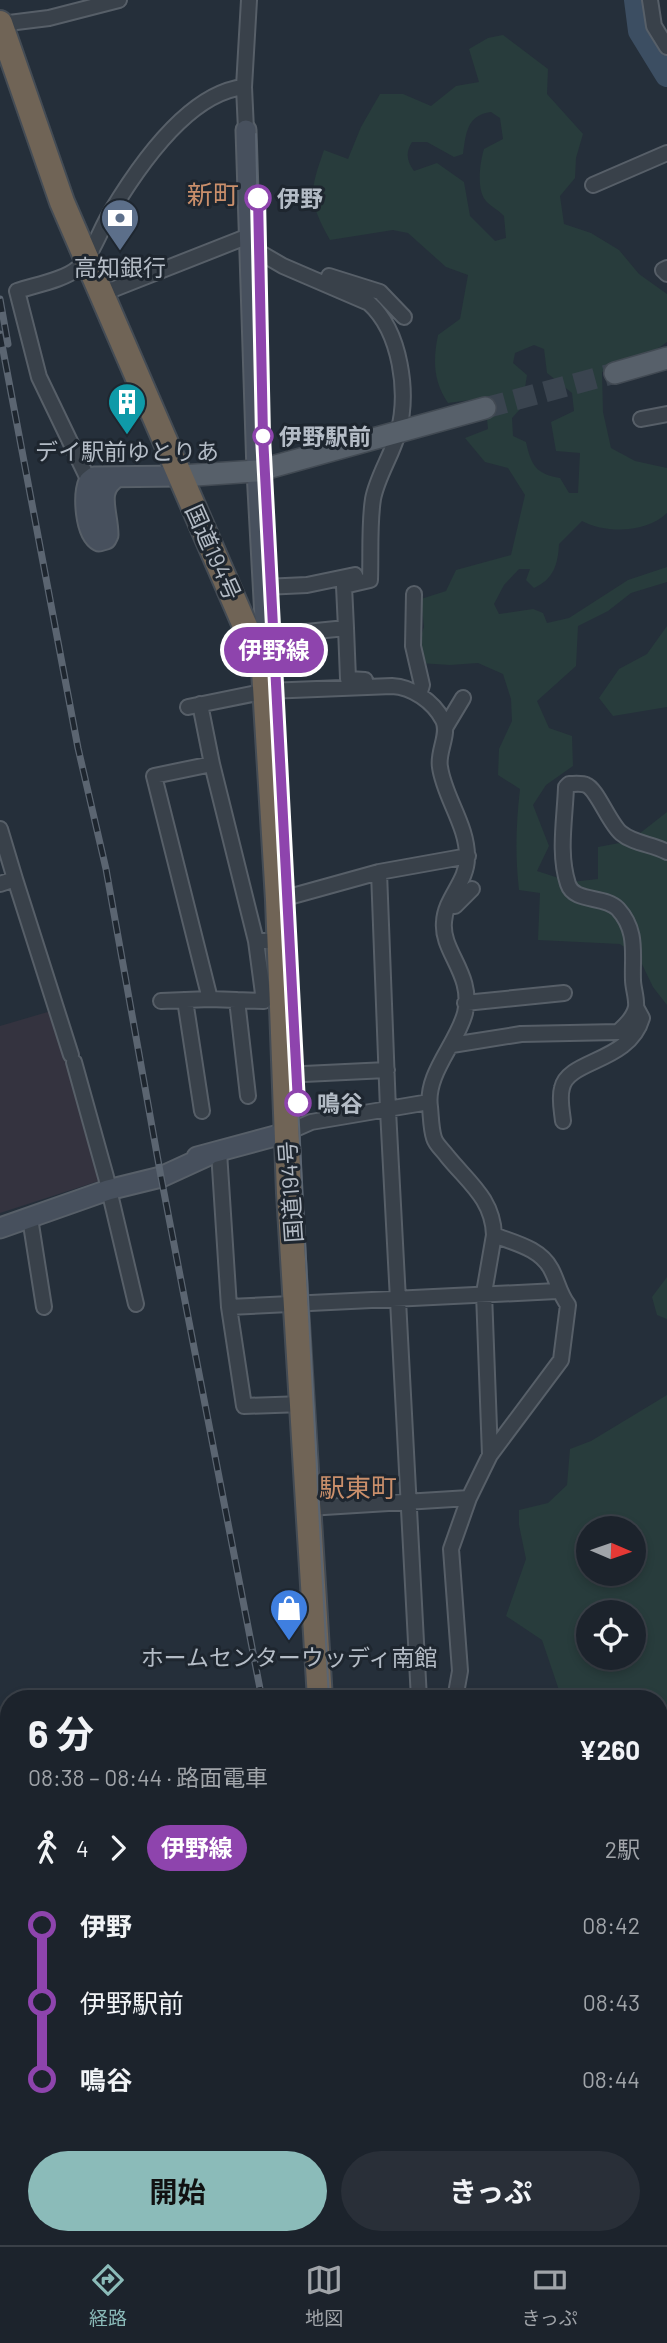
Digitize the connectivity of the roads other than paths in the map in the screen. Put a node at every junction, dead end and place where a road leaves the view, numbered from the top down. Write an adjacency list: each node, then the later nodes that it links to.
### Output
1 (119, 0): 4 (street)
2 (249, 0): 7 (street)
3 (650, 0): 5 (street)
4 (0, 24): 12 (highway, 国道194号)
5 (660, 26): 6 (street)
6 (667, 47)
7 (244, 87): 8 (street); 12 (street)
8 (246, 130): 11 (street)
9 (667, 153): 10 (street)
10 (593, 185)
11 (251, 242): 13 (street); 16 (street); 24 (street)
12 (86, 258): 16 (highway, 国道194号); 27 (street)
13 (283, 266): 17 (street); 23 (street)
14 (667, 268): 15 (street)
15 (667, 274)
16 (104, 293): 25 (highway, 国道194号)
17 (404, 317)
18 (667, 358): 19 (main road)
19 (615, 373)
20 (485, 408): 23 (main road)
21 (667, 414): 22 (street)
22 (641, 419)
23 (399, 431): 24 (main road); 28 (street)
24 (257, 471): 25 (main road); 29 (street)
25 (181, 476): 26 (street); 32 (highway, 国道194号)
26 (117, 477): 27 (street); 27 (street)
27 (89, 481)
28 (371, 575): 29 (street); 31 (street)
29 (264, 587): 32 (street)
30 (414, 594): 35 (street)
31 (346, 628): 32 (street); 33 (street)
32 (263, 644): 34 (highway, 国道194号)
33 (392, 686): 34 (street); 35 (street)
34 (267, 691): 38 (street); 46 (highway, 国道194号)
35 (419, 695): 37 (street)
36 (463, 698): 37 (street)
37 (445, 728): 41 (street)
38 (212, 764): 48 (street); 50 (street)
39 (0, 829): 43 (street)
40 (667, 852): 55 (street)
41 (468, 856): 42 (street); 47 (street)
42 (379, 873): 46 (street); 57 (street)
43 (15, 879): 44 (street); 66 (street)
44 (0, 884)
45 (472, 889): 47 (street)
46 (278, 900): 48 (highway, 国道194号)
47 (444, 922): 54 (street)
48 (268, 941): 52 (street); 58 (highway, 国道194号)
49 (564, 993): 54 (street)
50 (210, 999): 51 (street); 52 (street)
51 (185, 1000): 53 (street); 62 (street)
52 (237, 1000): 59 (street)
53 (160, 1001)
54 (466, 1003): 56 (street)
55 (636, 1007): 56 (street); 63 (street)
56 (452, 1045): 60 (street)
57 (387, 1070): 58 (street); 61 (street)
58 (283, 1075): 64 (highway, 国道194号)
59 (248, 1096)
60 (429, 1102): 61 (street); 69 (street)
61 (388, 1110): 64 (street); 72 (street)
62 (202, 1111)
63 (563, 1121)
64 (286, 1133): 65 (street); 74 (highway, 国道194号)
65 (214, 1153): 66 (street); 76 (street)
66 (110, 1190): 67 (street); 73 (street)
67 (30, 1218): 68 (street); 75 (street)
68 (0, 1228)
69 (494, 1235): 70 (street); 71 (street)
70 (557, 1291): 71 (street); 78 (street)
71 (484, 1293): 72 (street); 78 (street)
72 (399, 1299): 74 (street); 80 (street)
73 (136, 1304)
74 (298, 1304): 76 (street); 77 (highway, 国道194号)
75 (44, 1307)
76 (229, 1307): 77 (street)
77 (303, 1404): 81 (highway, 国道194号)
78 (490, 1455): 79 (street)
79 (469, 1498): 80 (street); 84 (street)
80 (410, 1502): 81 (street); 83 (street)
81 (308, 1508): 82 (highway, 国道194号)
82 (319, 1690)
83 (419, 1690)
84 (457, 1690)

